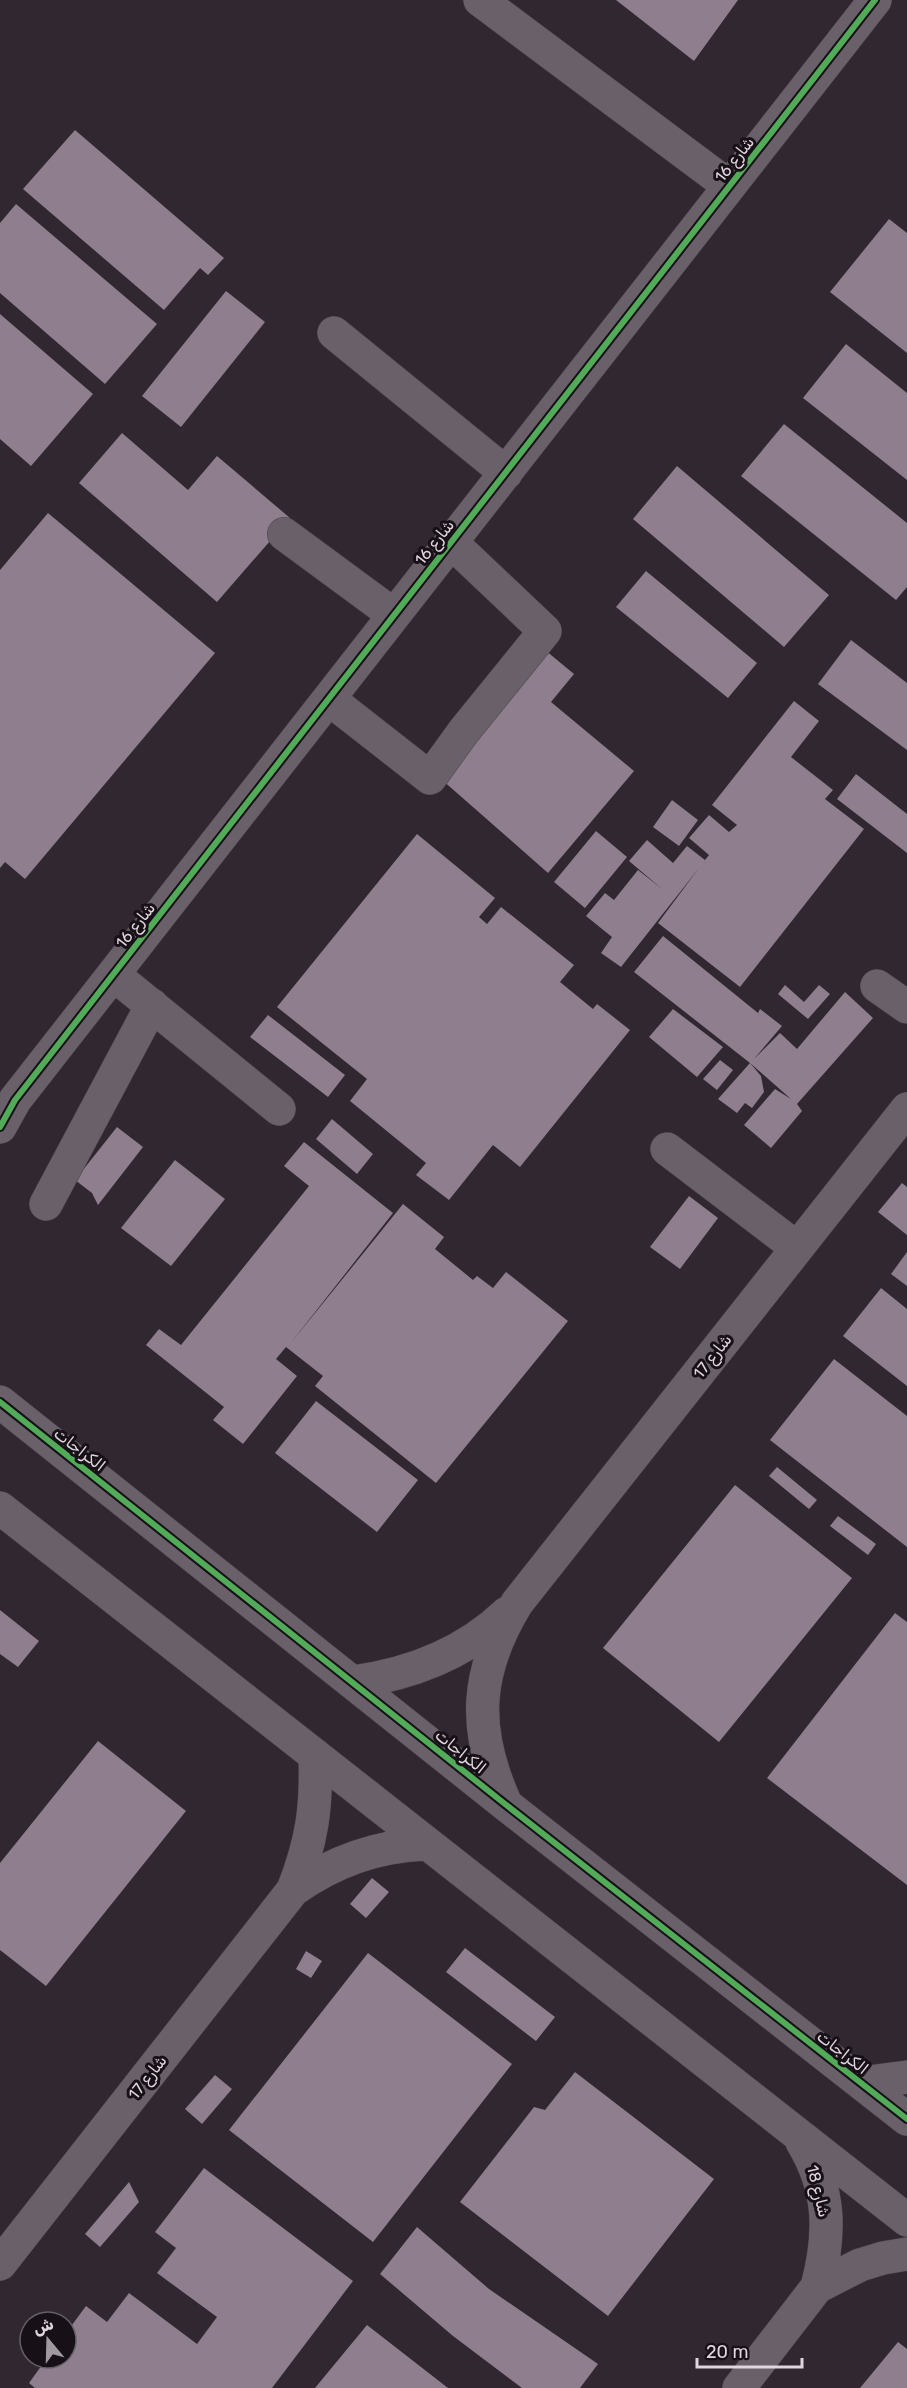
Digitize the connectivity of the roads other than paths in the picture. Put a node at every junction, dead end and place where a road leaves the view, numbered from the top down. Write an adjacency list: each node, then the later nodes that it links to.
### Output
1 (480, 0): 3 (street)
2 (875, 0): 3 (street, شارع 16)
3 (729, 186): 5 (street, شارع 16)
4 (334, 333): 5 (street)
5 (506, 472): 7 (street, شارع 16)
6 (284, 534): 8 (street)
7 (451, 542): 8 (street, شارع 16); 9 (street)
8 (394, 615): 9 (street, شارع 16)
9 (329, 699): 10 (street, شارع 16)
10 (114, 975): 12 (street); 16 (street, شارع 16)
11 (877, 986): 13 (street)
12 (152, 1005): 14 (street); 18 (street)
13 (907, 1008)
14 (279, 1108)
15 (907, 1108): 19 (street, شارع 17)
16 (5, 1114)
17 (667, 1149): 19 (street)
18 (46, 1204)
19 (796, 1248): 22 (street, شارع 17)
20 (0, 1402): 23 (street, الكراجات)
21 (0, 1508): 24 (street)
22 (517, 1603): 23 (street, شارع 17); 25 (street, شارع 17)
23 (353, 1682): 25 (street, الكراجات)
24 (315, 1755): 26 (street); 27 (street, شارع 17)
25 (505, 1804): 29 (street, الكراجات)
26 (426, 1844): 27 (street, شارع 17); 31 (street)
27 (293, 1890): 34 (street, شارع 17)
28 (907, 2077): 29 (street)
29 (861, 2083): 30 (street, الكراجات)
30 (907, 2119)
31 (796, 2133): 32 (street); 35 (street, شارع 18)
32 (907, 2220)
33 (907, 2254): 35 (street, شارع 18)
34 (0, 2264)
35 (817, 2287): 36 (street, شارع 18)
36 (739, 2388)

